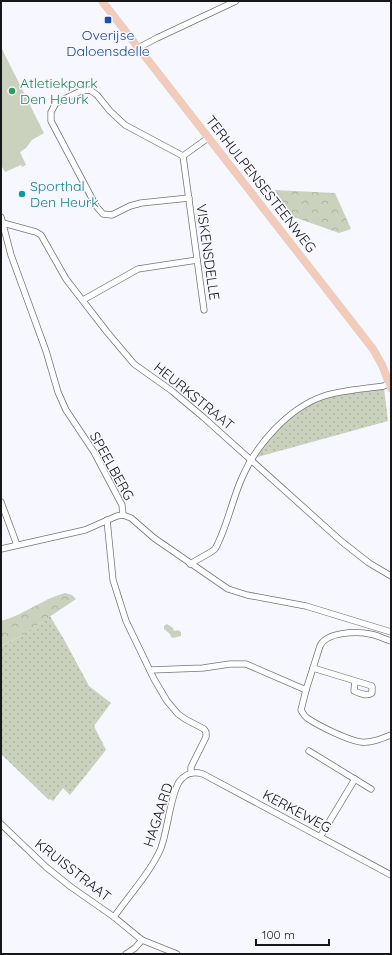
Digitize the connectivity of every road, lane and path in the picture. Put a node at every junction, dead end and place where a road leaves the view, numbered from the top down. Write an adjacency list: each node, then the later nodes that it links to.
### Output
1 (102, 1): 4 (main road, TERHULPENSESTEENWEG)
2 (236, 1): 3 (street)
3 (223, 4): 4 (street)
4 (138, 48): 5 (main road, TERHULPENSESTEENWEG)
5 (208, 138): 6 (street); 12 (main road, TERHULPENSESTEENWEG)
6 (183, 156): 7 (street, VISKENSDELLE); 7 (street)
7 (189, 198): 9 (street, VISKENSDELLE)
8 (2, 220): 10 (street, HEURKSTRAAT); 16 (street, SPEELBERG)
9 (197, 260): 10 (street); 11 (street, VISKENSDELLE)
10 (83, 300): 14 (street, HEURKSTRAAT)
11 (204, 310)
12 (388, 369): 13 (main road, TERHULPENSESTEENWEG)
13 (390, 384): 14 (street)
14 (251, 460): 20 (street); 21 (street, HEURKSTRAAT)
15 (1, 502): 18 (street)
16 (123, 515): 17 (street); 20 (street, SPEELBERG)
17 (107, 520): 18 (street); 29 (street, HAGAARD)
18 (18, 545): 19 (street)
19 (1, 549)
20 (190, 564): 22 (street, SPEELBERG)
21 (391, 576)
22 (372, 626): 23 (street, SPEELBERG); 25 (street)
23 (380, 629): 24 (street, SPEELBERG); 26 (street)
24 (391, 632)
25 (370, 634): 26 (street); 28 (street)
26 (378, 636): 27 (street)
27 (391, 641)
28 (313, 668): 30 (street); 31 (street)
29 (150, 670): 31 (street); 34 (street, HAGAARD)
30 (355, 681)
31 (306, 690): 32 (street)
32 (391, 735)
33 (309, 751): 35 (street)
34 (191, 773): 38 (street, KERKEWEG); 40 (street, HAGAARD)
35 (355, 779): 36 (street); 38 (street)
36 (371, 789)
37 (1, 824): 40 (street, KRUISSTRAAT)
38 (320, 837): 39 (street, KERKEWEG)
39 (391, 875)
40 (114, 917): 41 (street)
41 (142, 940): 42 (street); 43 (street)
42 (126, 954)
43 (177, 954)

